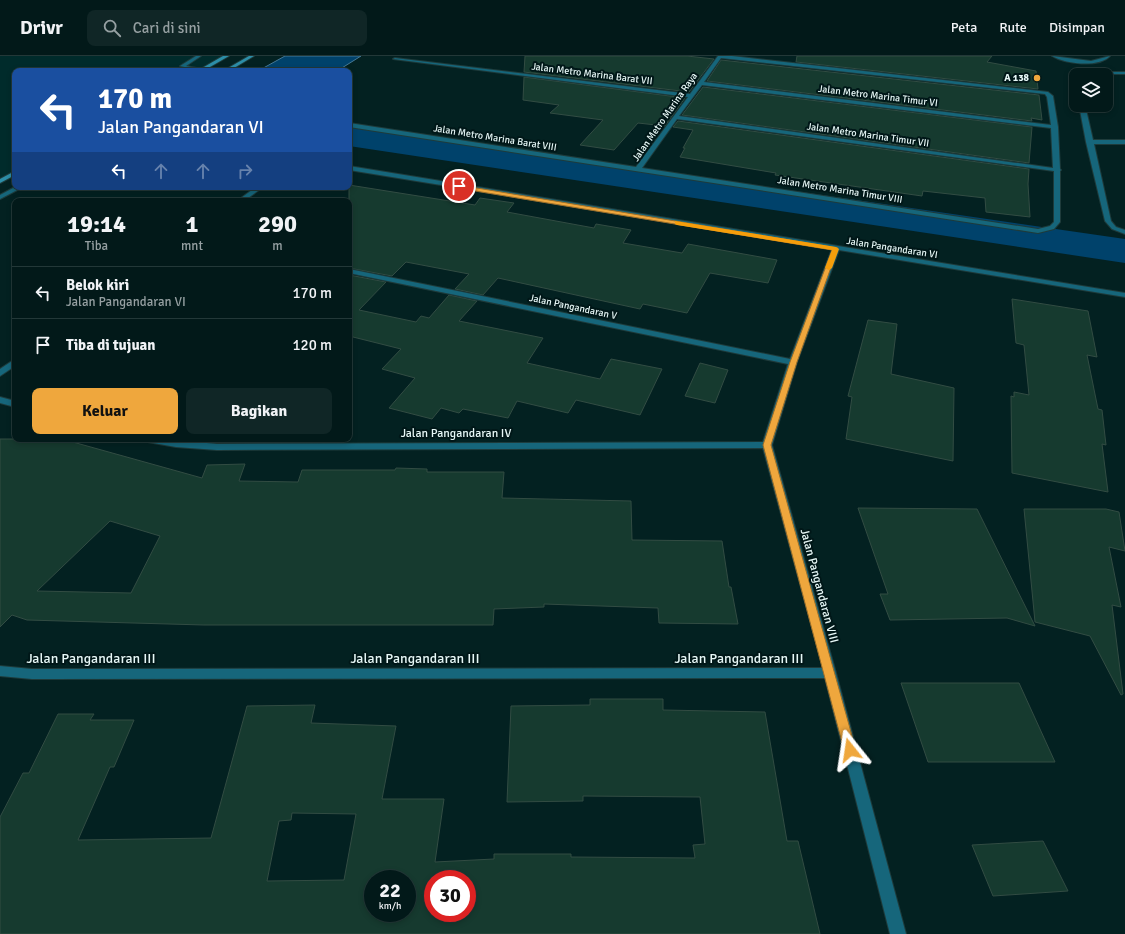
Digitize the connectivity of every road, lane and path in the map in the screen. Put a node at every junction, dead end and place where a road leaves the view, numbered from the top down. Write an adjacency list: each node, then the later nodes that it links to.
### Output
1 (199, 56): 9 (street)
2 (227, 56): 10 (street)
3 (252, 56): 11 (street)
4 (720, 56): 15 (street, Jalan Metro Marina Raya); 20 (street)
5 (1054, 56): 8 (street)
6 (1108, 56): 8 (street)
7 (395, 59): 16 (street, Jalan Metro Marina Barat VII)
8 (1073, 61): 12 (street)
9 (189, 68)
10 (205, 68)
11 (230, 68)
12 (1075, 68)
13 (1113, 73): 14 (street)
14 (1125, 73)
15 (699, 83): 16 (street, Jalan Metro Marina Raya); 20 (street, Jalan Metro Marina Timur VI)
16 (691, 96): 18 (street, Jalan Metro Marina Raya)
17 (1083, 112): 21 (street)
18 (676, 117): 24 (street, Jalan Metro Marina Raya); 25 (street, Jalan Metro Marina Timur VII)
19 (352, 124): 24 (street, Jalan Metro Marina Barat VIII)
20 (1055, 127): 25 (street)
21 (1089, 142): 22 (street); 32 (street)
22 (1125, 142)
23 (352, 168): 33 (street, Jalan Pangandaran VI)
24 (638, 170): 25 (street, Jalan Metro Marina Timur VIII)
25 (1058, 170)
26 (12, 174): 27 (street)
27 (0, 180)
28 (15, 190): 30 (street)
29 (256, 190): 31 (street)
30 (0, 198)
31 (244, 198)
32 (1125, 232)
33 (836, 249): 35 (street, Jalan Pangandaran VI); 36 (street)
34 (352, 272): 36 (street, Jalan Pangandaran V)
35 (1125, 295)
36 (794, 362): 42 (street)
37 (12, 364): 38 (street)
38 (0, 373)
39 (0, 400): 40 (street)
40 (12, 403)
41 (164, 442): 42 (street, Jalan Pangandaran IV)
42 (767, 445): 44 (street, Jalan Pangandaran VIII)
43 (0, 671): 44 (street, Jalan Pangandaran III)
44 (830, 673): 45 (street, Jalan Pangandaran VIII)
45 (898, 934)

